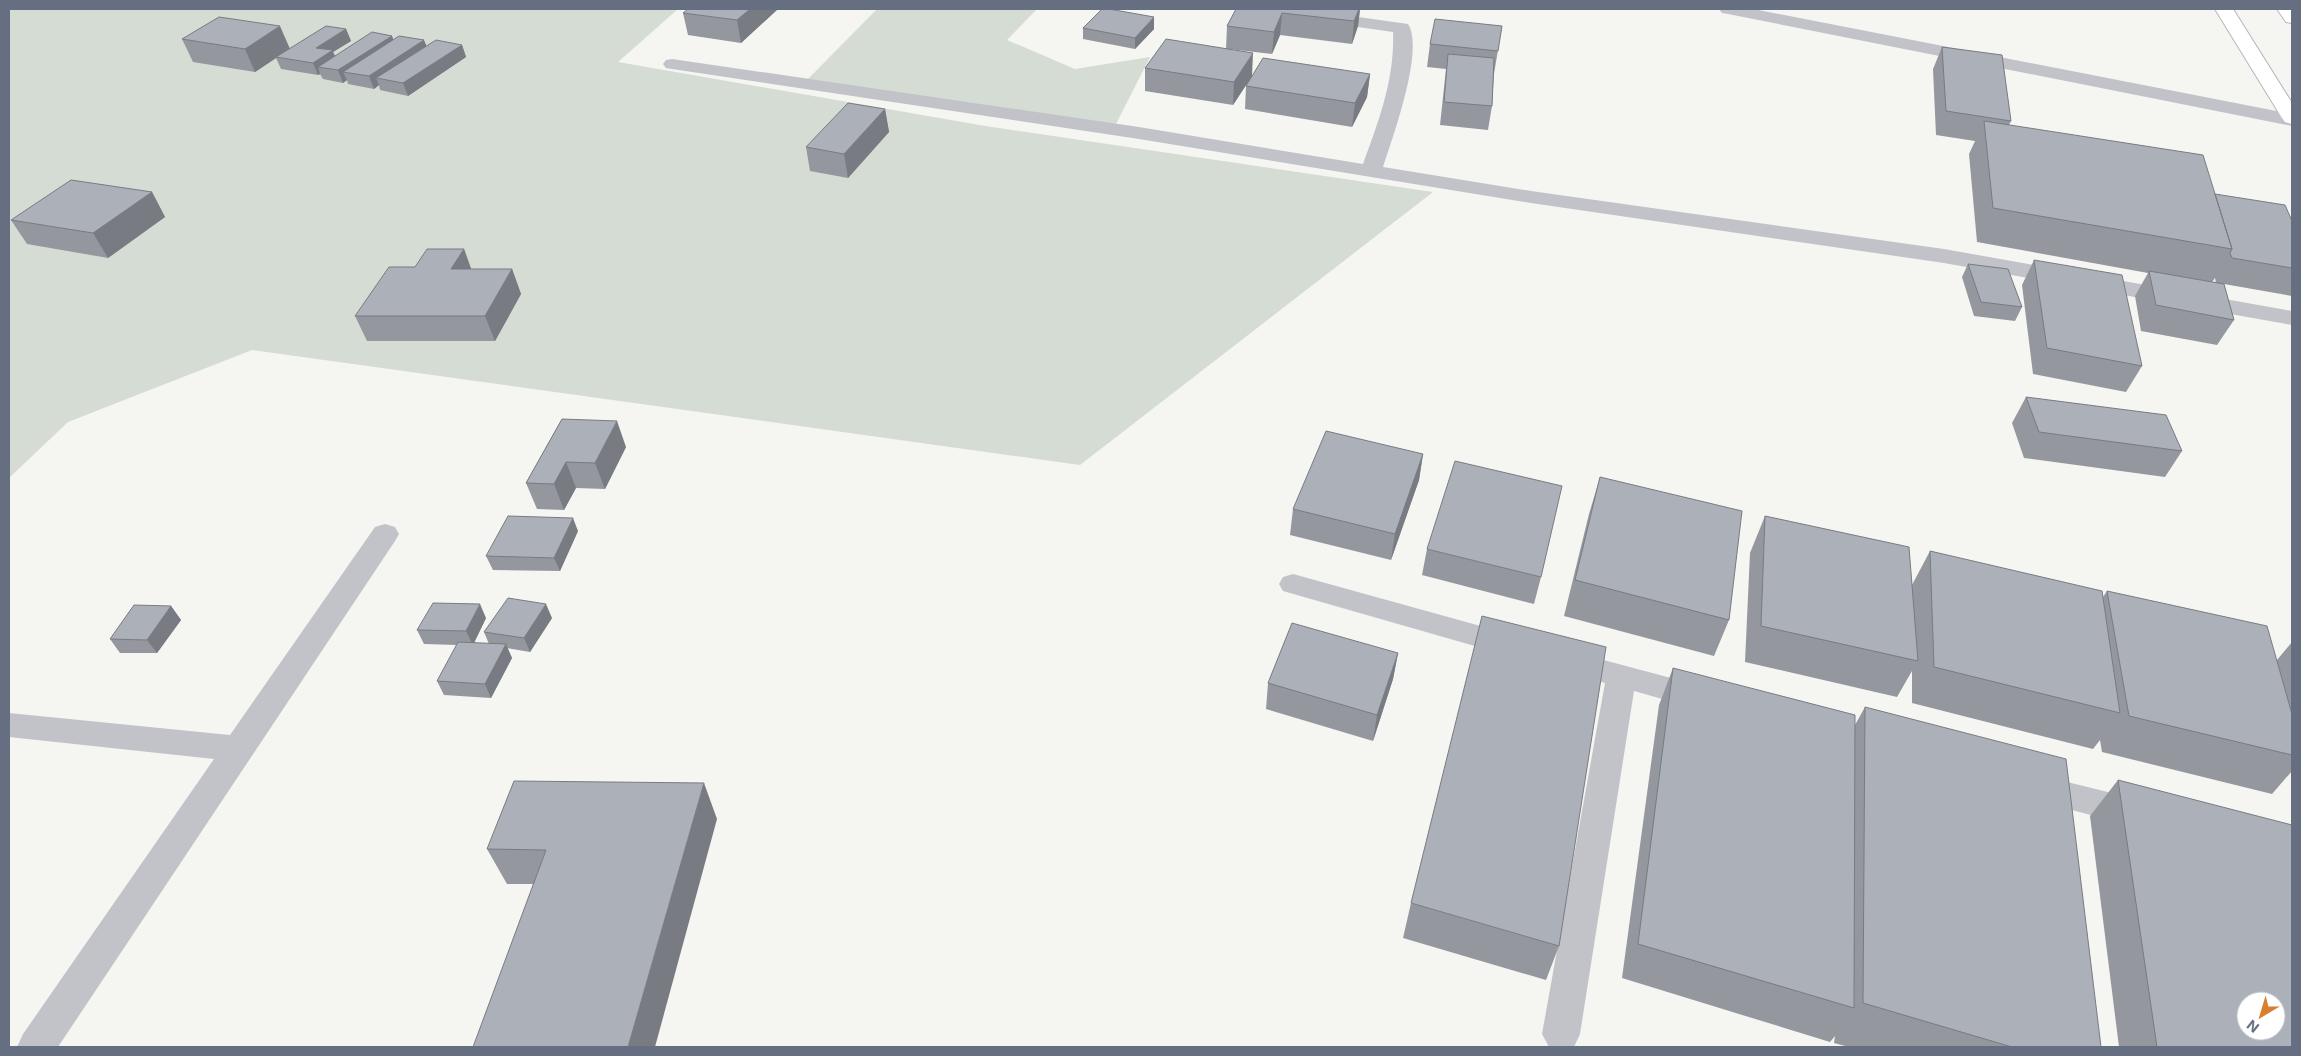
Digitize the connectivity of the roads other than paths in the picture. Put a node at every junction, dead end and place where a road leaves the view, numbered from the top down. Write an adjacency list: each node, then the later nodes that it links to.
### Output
1 (1266, 9): 8 (street)
2 (1728, 9): 7 (street)
3 (2224, 9): 7 (main road)
4 (2286, 9): 5 (main road)
5 (2292, 18)
6 (672, 64): 8 (street)
7 (2292, 119)
8 (1371, 170): 9 (street)
9 (2292, 318)
10 (385, 534): 15 (street)
11 (1293, 584): 12 (street)
12 (1620, 677): 13 (street); 18 (street)
13 (1726, 705)
14 (9, 725): 15 (street)
15 (238, 749): 19 (street)
16 (2006, 779): 17 (street)
17 (2159, 819)
18 (1561, 1034)
19 (36, 1047)

